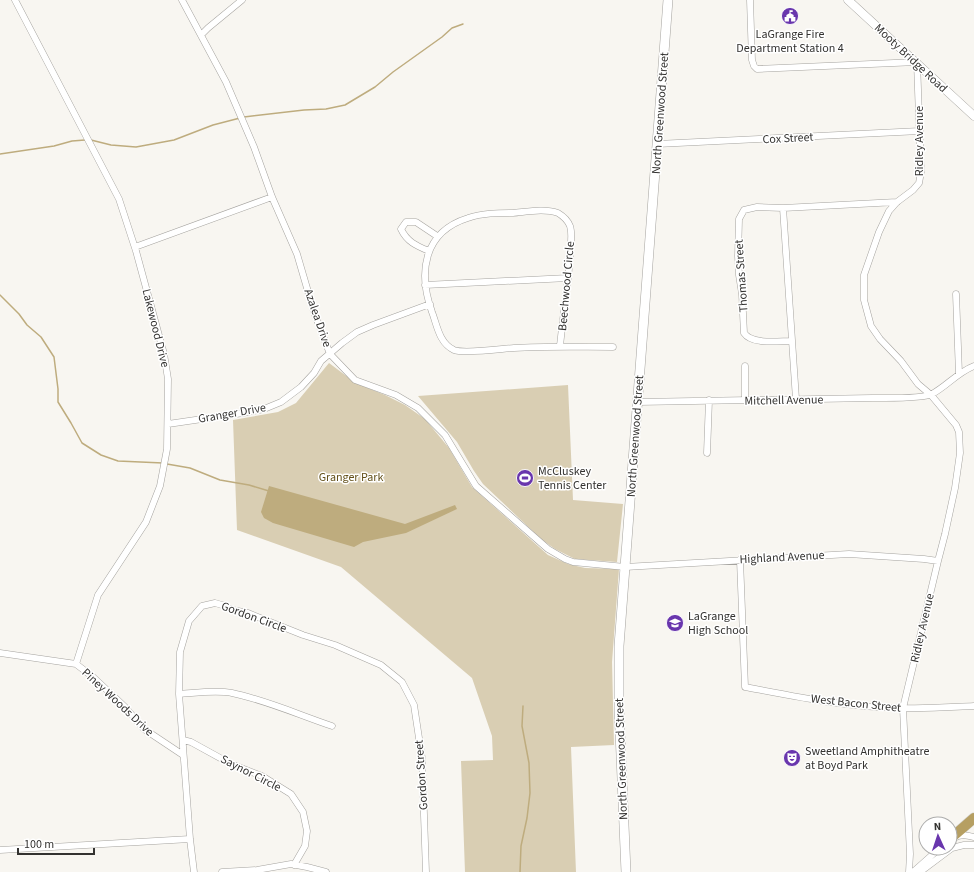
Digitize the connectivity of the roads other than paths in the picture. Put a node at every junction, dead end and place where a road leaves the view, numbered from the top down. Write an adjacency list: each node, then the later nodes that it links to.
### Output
1 (15, 0): 16 (street, Lakewood Drive)
2 (182, 0): 7 (street, Azalea Drive)
3 (242, 0): 7 (street)
4 (668, 0): 11 (main road, North Greenwood Street)
5 (750, 0): 8 (street)
6 (848, 0): 8 (street, Mooty Bridge Road)
7 (201, 35): 12 (street, Azalea Drive)
8 (917, 62): 9 (street, Mooty Bridge Road); 10 (street, Ridley Avenue)
9 (974, 116)
10 (920, 131): 11 (street, Cox Street); 13 (street, Ridley Avenue)
11 (657, 144): 33 (main road, North Greenwood Street)
12 (272, 197): 16 (street); 25 (street, Azalea Drive)
13 (897, 202): 14 (street); 29 (street, Ridley Avenue)
14 (783, 208): 22 (street); 22 (street, Thomas Street)
15 (437, 236): 17 (street, Beechwood Circle); 17 (street); 18 (street, Beechwood Circle)
16 (135, 247): 34 (street, Lakewood Drive)
17 (429, 251): 19 (street, Beechwood Circle)
18 (568, 278): 19 (street); 23 (street, Beechwood Circle)
19 (425, 285): 21 (street, Beechwood Circle)
20 (956, 294): 28 (street)
21 (430, 304): 23 (street, Beechwood Circle); 25 (street, Granger Drive)
22 (791, 341): 30 (street)
23 (560, 346): 24 (street, Beechwood Circle)
24 (613, 347)
25 (330, 354): 34 (street, Granger Drive); 38 (street, Azalea Drive)
26 (745, 366): 32 (street)
27 (974, 366): 28 (street)
28 (959, 374): 29 (street)
29 (931, 395): 30 (street, Mitchell Avenue); 37 (street, Ridley Avenue)
30 (796, 399): 32 (street, Mitchell Avenue)
31 (709, 400): 32 (street, Mitchell Avenue); 33 (street, Mitchell Avenue); 35 (street)
32 (745, 400)
33 (638, 402): 38 (main road, North Greenwood Street)
34 (168, 424): 40 (street, Lakewood Drive)
35 (706, 453)
36 (740, 560): 37 (street, Highland Avenue); 38 (street, Highland Avenue); 44 (street, West Bacon Street)
37 (938, 561): 44 (street, Ridley Avenue)
38 (625, 566): 63 (main road, North Greenwood Street)
39 (0, 653): 40 (street, Piney Woods Drive)
40 (76, 664): 47 (street, Piney Woods Drive)
41 (402, 682): 42 (street, Gordon Circle); 62 (street, Gordon Street)
42 (179, 694): 45 (street); 46 (street, Gordon Circle)
43 (974, 706): 44 (street, West Bacon Street)
44 (903, 708): 64 (street, Ridley Avenue)
45 (332, 726)
46 (183, 740): 47 (street, Gordon Circle); 58 (street, Saynor Circle)
47 (183, 755): 52 (street, Gordon Circle)
48 (974, 818): 49 (highway)
49 (958, 833)
50 (958, 836): 51 (street)
51 (974, 836)
52 (190, 839): 55 (street); 59 (street, Gordon Circle)
53 (974, 845): 54 (street)
54 (958, 846)
55 (0, 850)
56 (935, 856): 65 (street)
57 (937, 856): 66 (street)
58 (294, 865): 60 (street); 61 (street)
59 (194, 872)
60 (222, 872)
61 (326, 872)
62 (426, 872)
63 (626, 872)
64 (909, 872)
65 (913, 872)
66 (920, 872)

